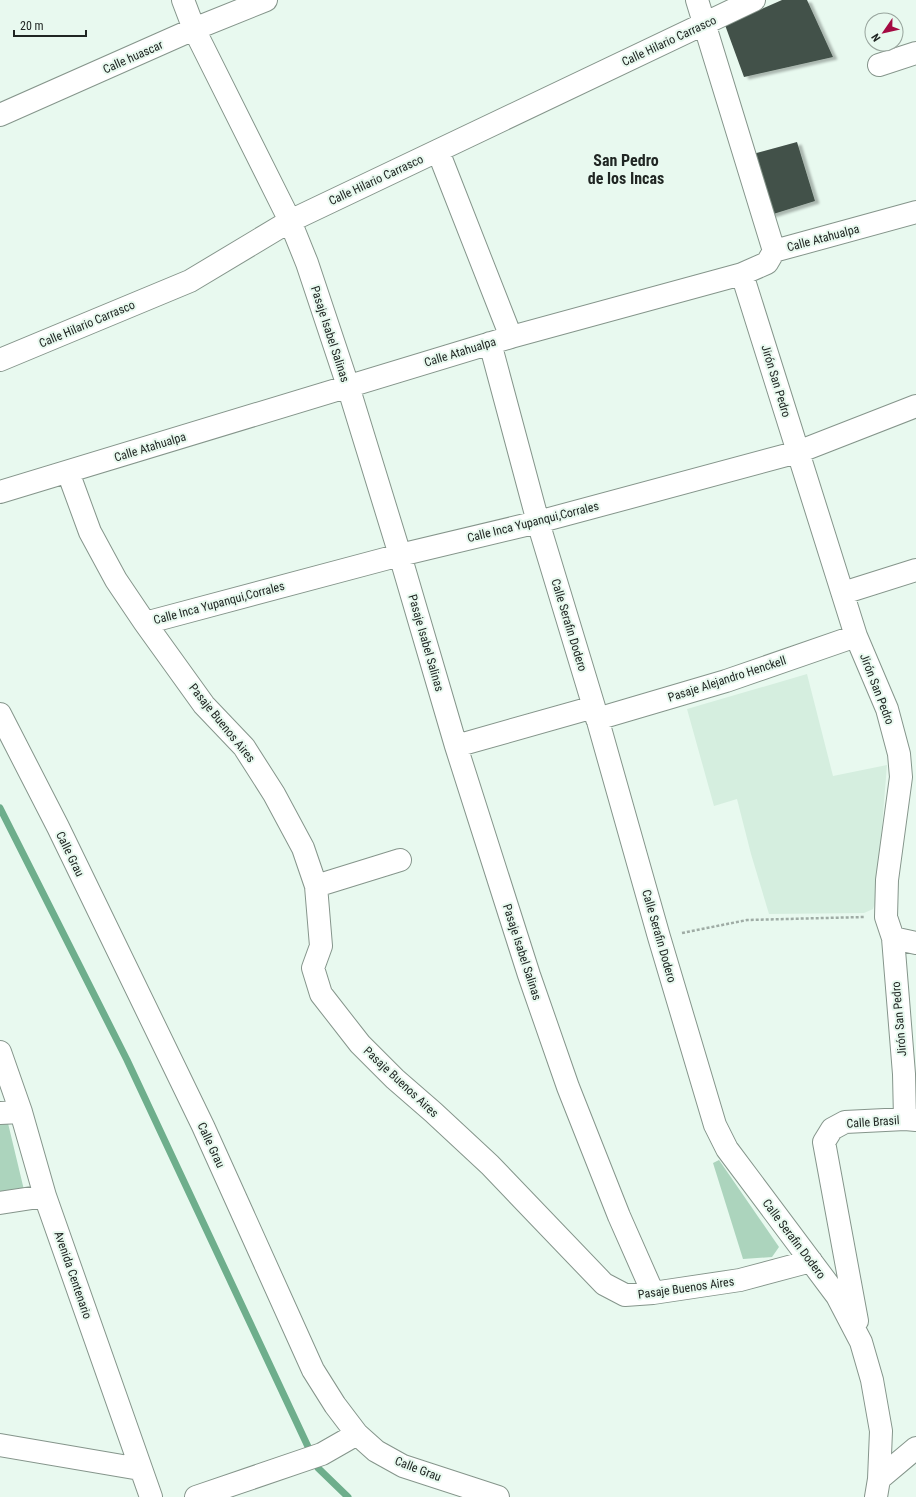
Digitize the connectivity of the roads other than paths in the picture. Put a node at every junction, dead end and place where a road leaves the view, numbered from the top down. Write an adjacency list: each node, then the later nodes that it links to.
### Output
1 (183, 0): 6 (street, Pasaje Isabel Salinas)
2 (266, 0): 6 (street, Calle huascar)
3 (697, 0): 5 (street)
4 (754, 0): 5 (street, Calle Hilario Carrasco)
5 (704, 24): 10 (street, Calle Hilario Carrasco); 13 (street)
6 (194, 29): 9 (street, Calle huascar); 12 (street, Pasaje Isabel Salinas)
7 (916, 53): 8 (street)
8 (879, 65)
9 (0, 115)
10 (438, 151): 12 (street, Calle Hilario Carrasco); 15 (street)
11 (916, 212): 13 (street, Calle Atahualpa)
12 (290, 221): 17 (street, Calle Hilario Carrasco); 18 (street, Pasaje Isabel Salinas)
13 (774, 251): 14 (street, Calle Atahualpa)
14 (742, 274): 15 (street, Calle Atahualpa); 20 (street, Jirón San Pedro)
15 (511, 337): 16 (street, Calle Atahualpa)
16 (490, 343): 18 (street, Calle Atahualpa); 23 (street, Calle Serafin Dodero)
17 (0, 360)
18 (348, 386): 21 (street, Calle Atahualpa); 24 (street, Pasaje Isabel Salinas)
19 (916, 406): 20 (street, Calle Inca Yupanqui,Corrales)
20 (798, 452): 23 (street, Calle Inca Yupanqui,Corrales); 26 (street, Jirón San Pedro)
21 (68, 472): 22 (street, Calle Atahualpa); 27 (street, Pasaje Buenos Aires)
22 (0, 492)
23 (538, 522): 24 (street, Calle Inca Yupanqui,Corrales); 29 (street, Calle Serafin Dodero)
24 (400, 555): 27 (street, Calle Inca Yupanqui,Corrales); 31 (street, Pasaje Isabel Salinas)
25 (916, 570): 26 (street)
26 (842, 593): 28 (street, Jirón San Pedro)
27 (145, 623): 33 (street, Pasaje Buenos Aires)
28 (856, 636): 29 (street, Pasaje Alejandro Henckell); 34 (street, Jirón San Pedro)
29 (595, 713): 31 (street, Pasaje Alejandro Henckell); 42 (street, Calle Serafin Dodero)
30 (0, 714): 45 (street, Calle Grau)
31 (456, 746): 43 (street, Pasaje Isabel Salinas)
32 (400, 860): 33 (street)
33 (316, 886): 43 (street, Pasaje Buenos Aires)
34 (893, 938): 35 (street); 39 (street, Jirón San Pedro)
35 (916, 943)
36 (0, 1052): 37 (street, Avenida Centenario)
37 (21, 1112): 38 (street); 40 (street, Avenida Centenario)
38 (0, 1113)
39 (910, 1120): 44 (street, Calle Brasil)
40 (45, 1196): 41 (street); 48 (street, Avenida Centenario)
41 (0, 1203)
42 (811, 1261): 43 (street, Pasaje Buenos Aires); 44 (street, Calle Serafin Dodero)
43 (653, 1293)
44 (861, 1342): 49 (street, Calle Serafin Dodero)
45 (357, 1434): 51 (street); 52 (street, Calle Grau)
46 (0, 1445): 48 (street)
47 (916, 1448): 49 (street)
48 (140, 1469): 50 (street, Avenida Centenario)
49 (878, 1488)
50 (151, 1497)
51 (196, 1497)
52 (498, 1497)

